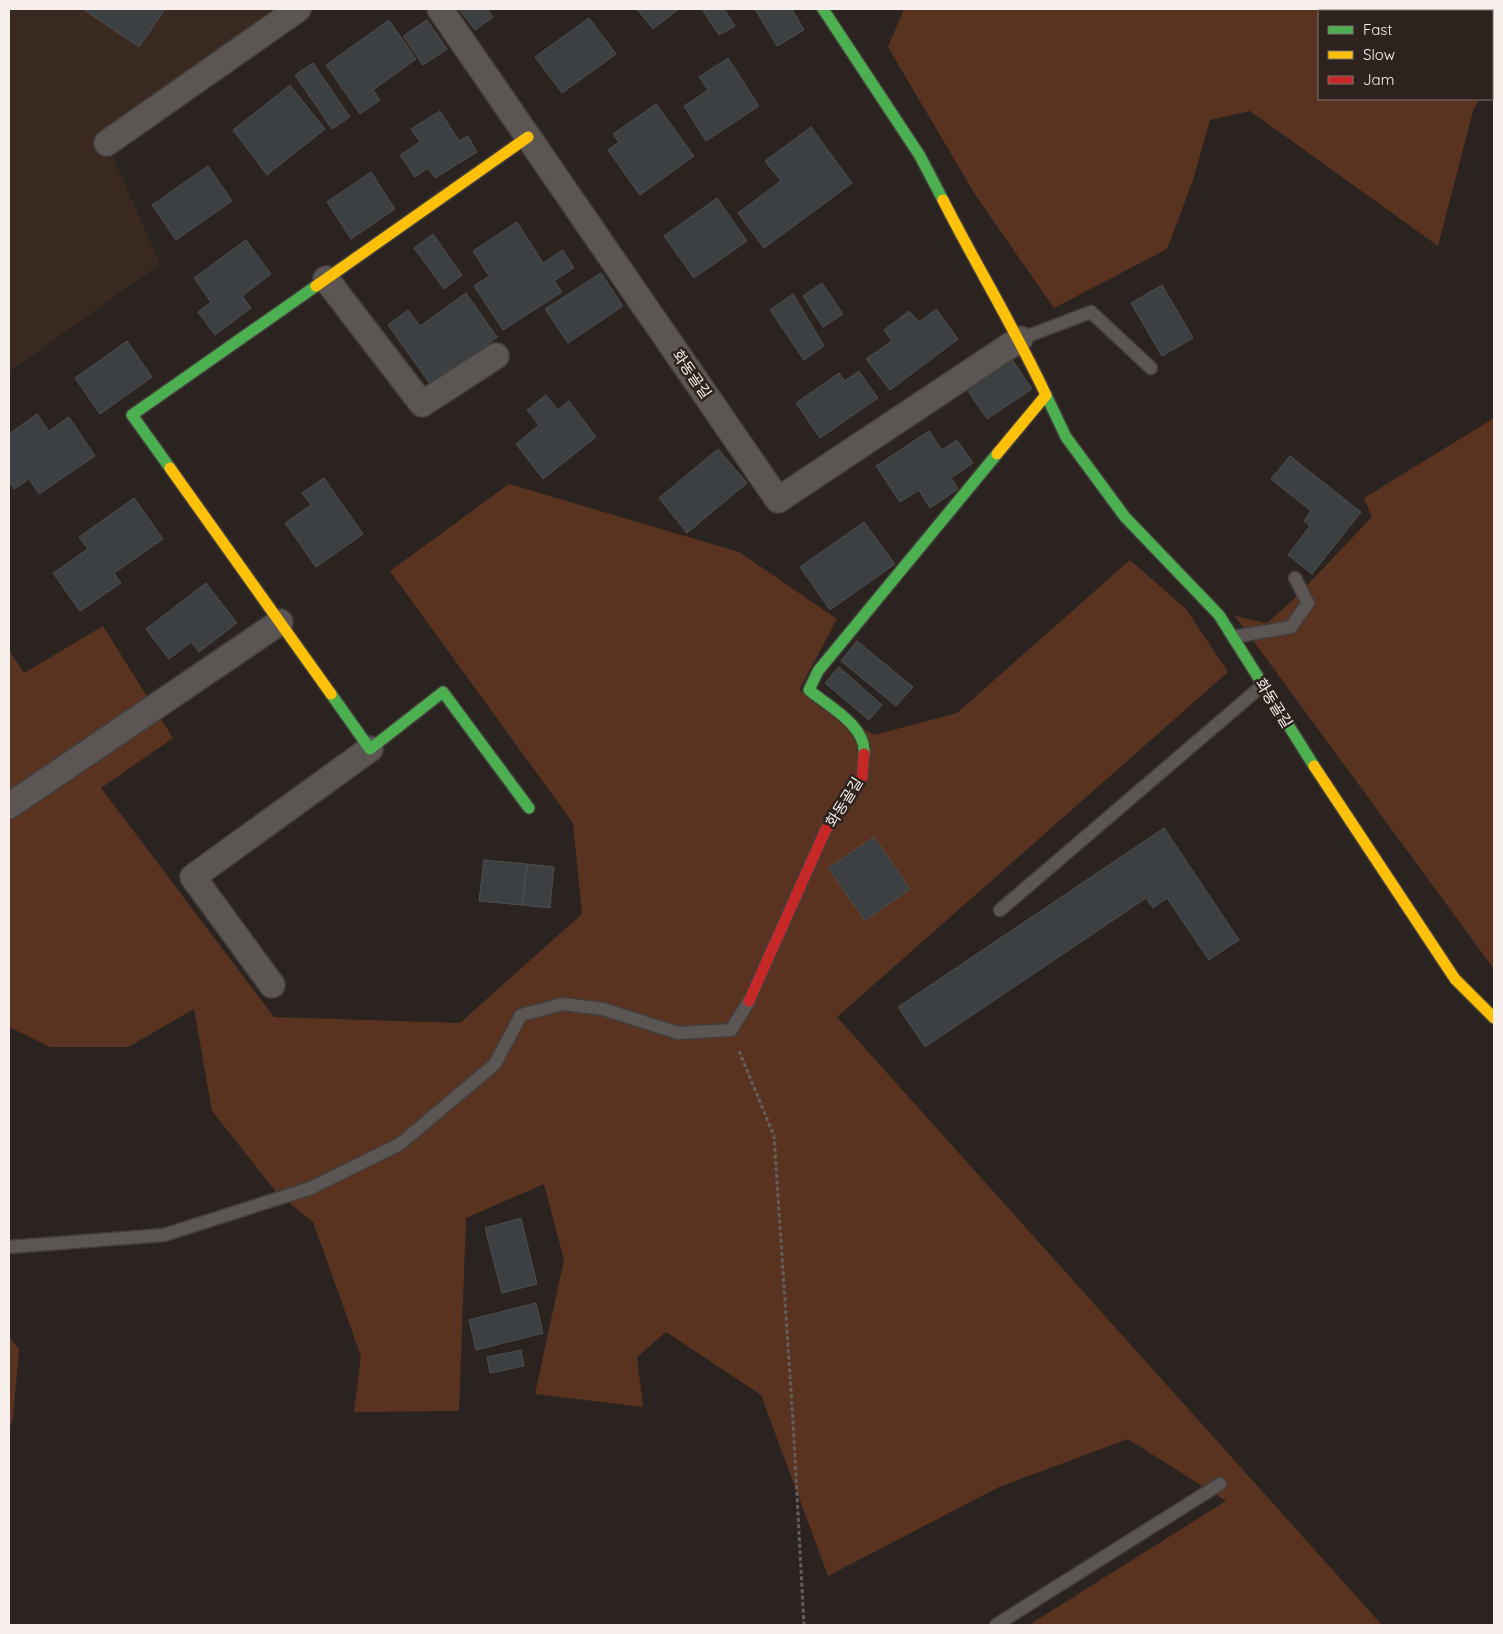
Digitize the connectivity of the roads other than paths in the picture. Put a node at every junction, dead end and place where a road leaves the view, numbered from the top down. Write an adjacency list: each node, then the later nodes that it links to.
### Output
1 (298, 9): 5 (street)
2 (440, 9): 4 (street, 화동골길)
3 (823, 9): 7 (street, 화동골길)
4 (528, 137): 6 (street); 7 (street, 화동골길)
5 (107, 143)
6 (326, 279): 8 (street); 12 (street)
7 (1020, 339): 9 (lane); 10 (street, 화동골길)
8 (496, 356)
9 (1150, 368)
10 (1046, 395): 13 (street, 화동골길); 20 (street, 화동골길)
11 (1295, 578): 13 (lane)
12 (280, 622): 15 (street); 16 (street)
13 (1233, 637): 14 (street, 화동골길)
14 (1263, 685): 18 (lane); 21 (street, 화동골길)
15 (370, 749): 17 (street); 19 (street)
16 (9, 806)
17 (529, 808)
18 (1000, 910)
19 (272, 985)
20 (749, 1001): 22 (lane)
21 (1494, 1018)
22 (9, 1247)
23 (1220, 1484): 24 (lane)
24 (996, 1625)

